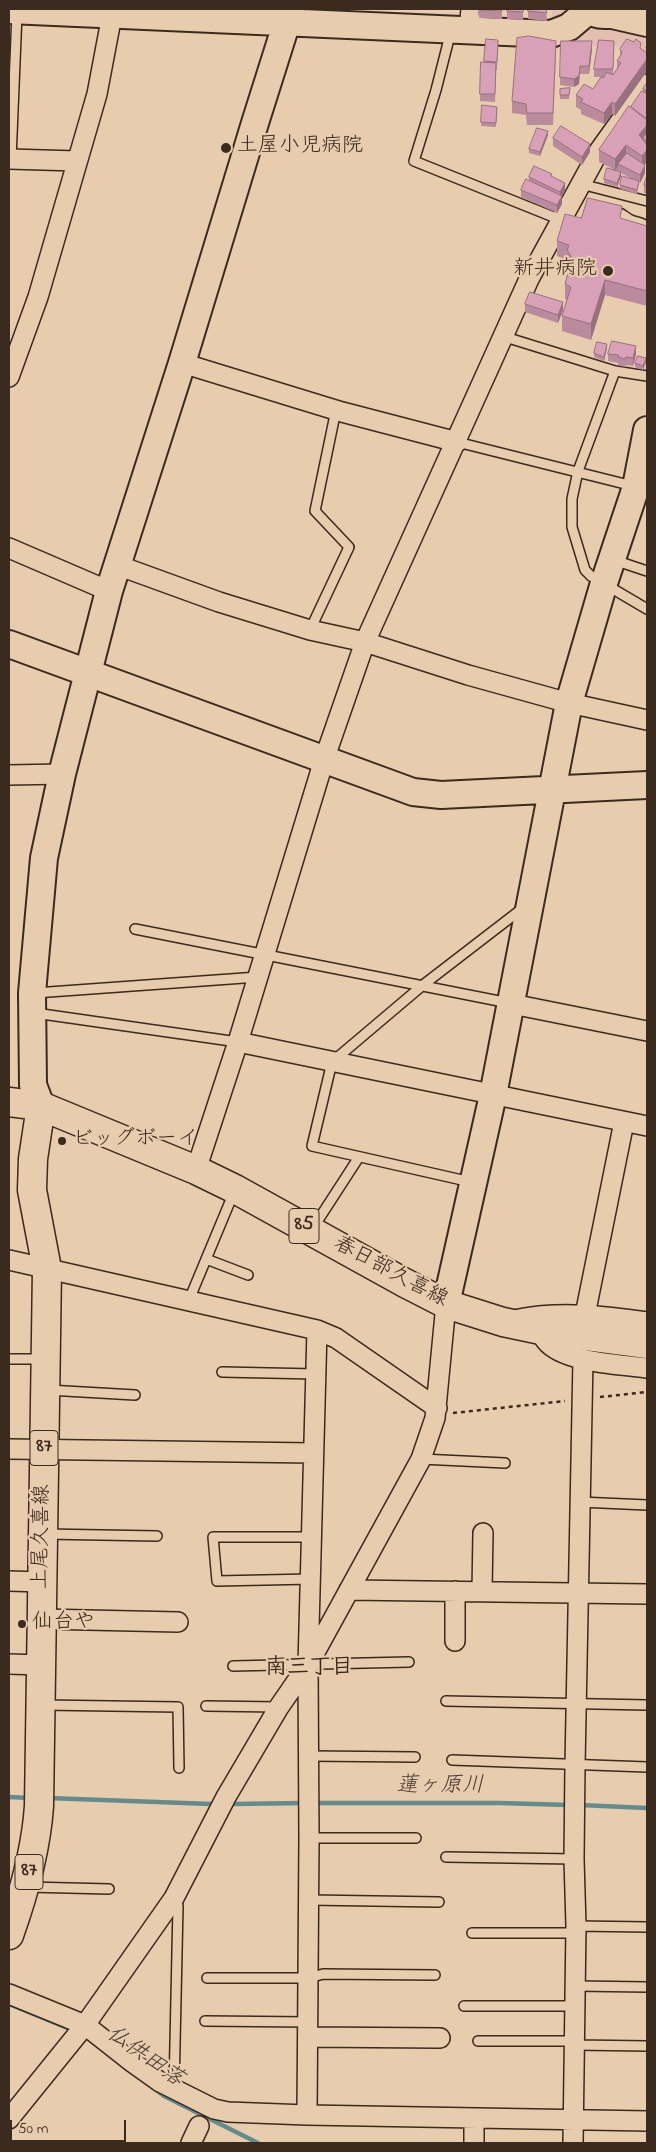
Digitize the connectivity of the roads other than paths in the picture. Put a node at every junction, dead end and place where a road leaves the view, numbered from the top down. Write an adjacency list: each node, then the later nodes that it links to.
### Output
1 (646, 9): 4 (street)
2 (13, 10): 5 (street); 10 (lane)
3 (604, 11): 7 (street); 8 (street)
4 (647, 12)
5 (125, 13): 6 (street); 11 (street)
6 (289, 15): 7 (street); 18 (street)
7 (464, 22): 15 (lane)
8 (647, 23)
9 (647, 84): 12 (street)
10 (10, 159): 11 (street)
11 (77, 161): 20 (street)
12 (581, 184): 13 (lane); 15 (street)
13 (647, 201)
14 (598, 208): 16 (lane)
15 (561, 220): 17 (street)
16 (647, 227)
17 (502, 336): 19 (lane); 24 (street)
18 (182, 363): 22 (street); 28 (street)
19 (615, 371): 21 (lane); 25 (lane)
20 (9, 376)
21 (647, 376)
22 (336, 410): 24 (street); 33 (lane)
23 (647, 430): 26 (street)
24 (457, 442): 25 (lane); 34 (street)
25 (578, 471): 26 (lane); 29 (lane)
26 (641, 489): 29 (street)
27 (9, 548): 31 (street)
28 (117, 565): 31 (street); 33 (street)
29 (608, 571): 30 (lane); 32 (lane); 37 (street)
30 (647, 571)
31 (109, 591): 36 (street)
32 (647, 609)
33 (310, 630): 34 (street)
34 (365, 642): 37 (street); 39 (street)
35 (9, 644): 36 (street)
36 (88, 673): 39 (street); 40 (street)
37 (569, 703): 38 (street); 43 (street)
38 (647, 720)
39 (324, 760): 43 (street); 46 (street)
40 (62, 774): 41 (street); 49 (street)
41 (9, 775)
42 (647, 785): 43 (street)
43 (552, 789): 44 (street)
44 (531, 902): 48 (lane); 50 (street)
45 (135, 929): 46 (lane)
46 (265, 954): 47 (street); 48 (lane)
47 (258, 977): 49 (lane); 52 (street)
48 (423, 985): 50 (lane); 53 (lane)
49 (32, 1003): 52 (lane); 56 (street)
50 (512, 1004): 51 (street); 54 (street)
51 (647, 1031)
52 (238, 1042): 53 (street); 60 (street)
53 (332, 1062): 54 (street); 59 (lane)
54 (493, 1094): 57 (street); 61 (street)
55 (9, 1102): 56 (main road, 春日部久喜線 / 85)
56 (41, 1106): 60 (main road, 春日部久喜線 / 85); 66 (main road, 上尾久喜線 / 87)
57 (624, 1122): 58 (street); 70 (street)
58 (647, 1126)
59 (359, 1157): 61 (lane); 63 (lane)
60 (196, 1170): 62 (main road, 春日部久喜線 / 85)
61 (472, 1183): 69 (street)
62 (235, 1189): 63 (main road, 春日部久喜線 / 85); 64 (lane)
63 (312, 1231): 69 (main road, 春日部久喜線 / 85)
64 (206, 1259): 67 (lane); 68 (lane)
65 (9, 1260): 66 (street)
66 (47, 1269): 68 (street); 77 (main road, 上尾久喜線 / 87)
67 (248, 1275)
68 (189, 1300): 73 (street)
69 (446, 1304): 71 (main road, 春日部久喜線 / 85); 84 (street)
70 (585, 1315): 71 (street); 72 (street)
71 (503, 1322): 74 (main road, 春日部久喜線 / 85)
72 (647, 1322)
73 (317, 1330): 81 (street); 84 (street)
74 (541, 1330): 75 (main road, 春日部久喜線 / 85); 78 (street)
75 (647, 1344)
76 (9, 1359): 77 (lane)
77 (45, 1359): 82 (main road, 上尾久喜線 / 87)
78 (584, 1359): 79 (street); 90 (street)
79 (647, 1368)
80 (222, 1372): 81 (lane)
81 (316, 1374): 87 (street)
82 (45, 1390): 83 (lane); 86 (main road, 上尾久喜線 / 87)
83 (135, 1395)
84 (436, 1413): 88 (street)
85 (9, 1449): 86 (street)
86 (44, 1449): 87 (street); 93 (main road, 上尾久喜線 / 87)
87 (313, 1453): 95 (street)
88 (421, 1459): 89 (lane); 99 (street)
89 (505, 1463)
90 (580, 1502): 91 (lane); 102 (street)
91 (647, 1505)
92 (483, 1533): 101 (street)
93 (43, 1534): 94 (lane); 98 (main road, 上尾久喜線 / 87)
94 (157, 1536)
95 (311, 1536): 96 (street); 96 (lane)
96 (311, 1579): 110 (street)
97 (9, 1581): 98 (street)
98 (42, 1582): 104 (main road, 上尾久喜線 / 87)
99 (349, 1590): 100 (street); 110 (street)
100 (455, 1591): 101 (street); 106 (street)
101 (482, 1591): 102 (street)
102 (579, 1592): 103 (street); 113 (street)
103 (647, 1594)
104 (42, 1619): 105 (street); 109 (main road, 上尾久喜線 / 87)
105 (178, 1622)
106 (455, 1642)
107 (409, 1662): 110 (lane)
108 (9, 1664): 109 (street)
109 (41, 1665): 114 (main road, 上尾久喜線 / 87)
110 (308, 1665): 111 (lane); 117 (street); 118 (street)
111 (233, 1666)
112 (446, 1701): 113 (lane)
113 (577, 1704): 115 (lane); 121 (street)
114 (41, 1705): 123 (lane); 129 (main road, 上尾久喜線 / 87)
115 (647, 1705)
116 (206, 1706): 117 (lane)
117 (279, 1707): 147 (street)
118 (310, 1756): 119 (lane); 124 (street)
119 (414, 1757)
120 (452, 1760): 121 (lane)
121 (575, 1766): 122 (lane); 127 (street)
122 (647, 1767)
123 (179, 1768)
124 (310, 1838): 125 (lane); 130 (street)
125 (416, 1838)
126 (446, 1856): 127 (lane)
127 (574, 1859): 134 (street)
128 (109, 1888): 129 (lane)
129 (19, 1890): 136 (main road, 上尾久喜線 / 87)
130 (309, 1900): 131 (lane); 139 (street)
131 (439, 1902)
132 (178, 1906): 152 (lane)
133 (647, 1927): 134 (lane)
134 (576, 1930): 135 (lane); 140 (street)
135 (472, 1933)
136 (9, 1935)
137 (435, 1975): 139 (lane)
138 (207, 1978): 139 (lane)
139 (309, 1978): 146 (street)
140 (576, 1986): 141 (lane); 144 (street)
141 (647, 1987)
142 (9, 1994): 147 (street)
143 (464, 2006): 144 (lane)
144 (575, 2006): 150 (street)
145 (204, 2021): 146 (lane)
146 (308, 2029): 148 (street); 153 (street)
147 (81, 2030): 152 (street); 155 (street)
148 (440, 2038)
149 (478, 2041): 150 (lane)
150 (575, 2043): 151 (lane); 156 (street)
151 (647, 2046)
152 (174, 2089): 153 (street)
153 (307, 2115): 154 (street)
154 (474, 2118): 156 (street); 160 (street)
155 (9, 2119)
156 (574, 2120): 157 (street); 161 (street)
157 (647, 2121)
158 (199, 2126): 159 (street)
159 (191, 2143)
160 (474, 2143)
161 (573, 2143)

